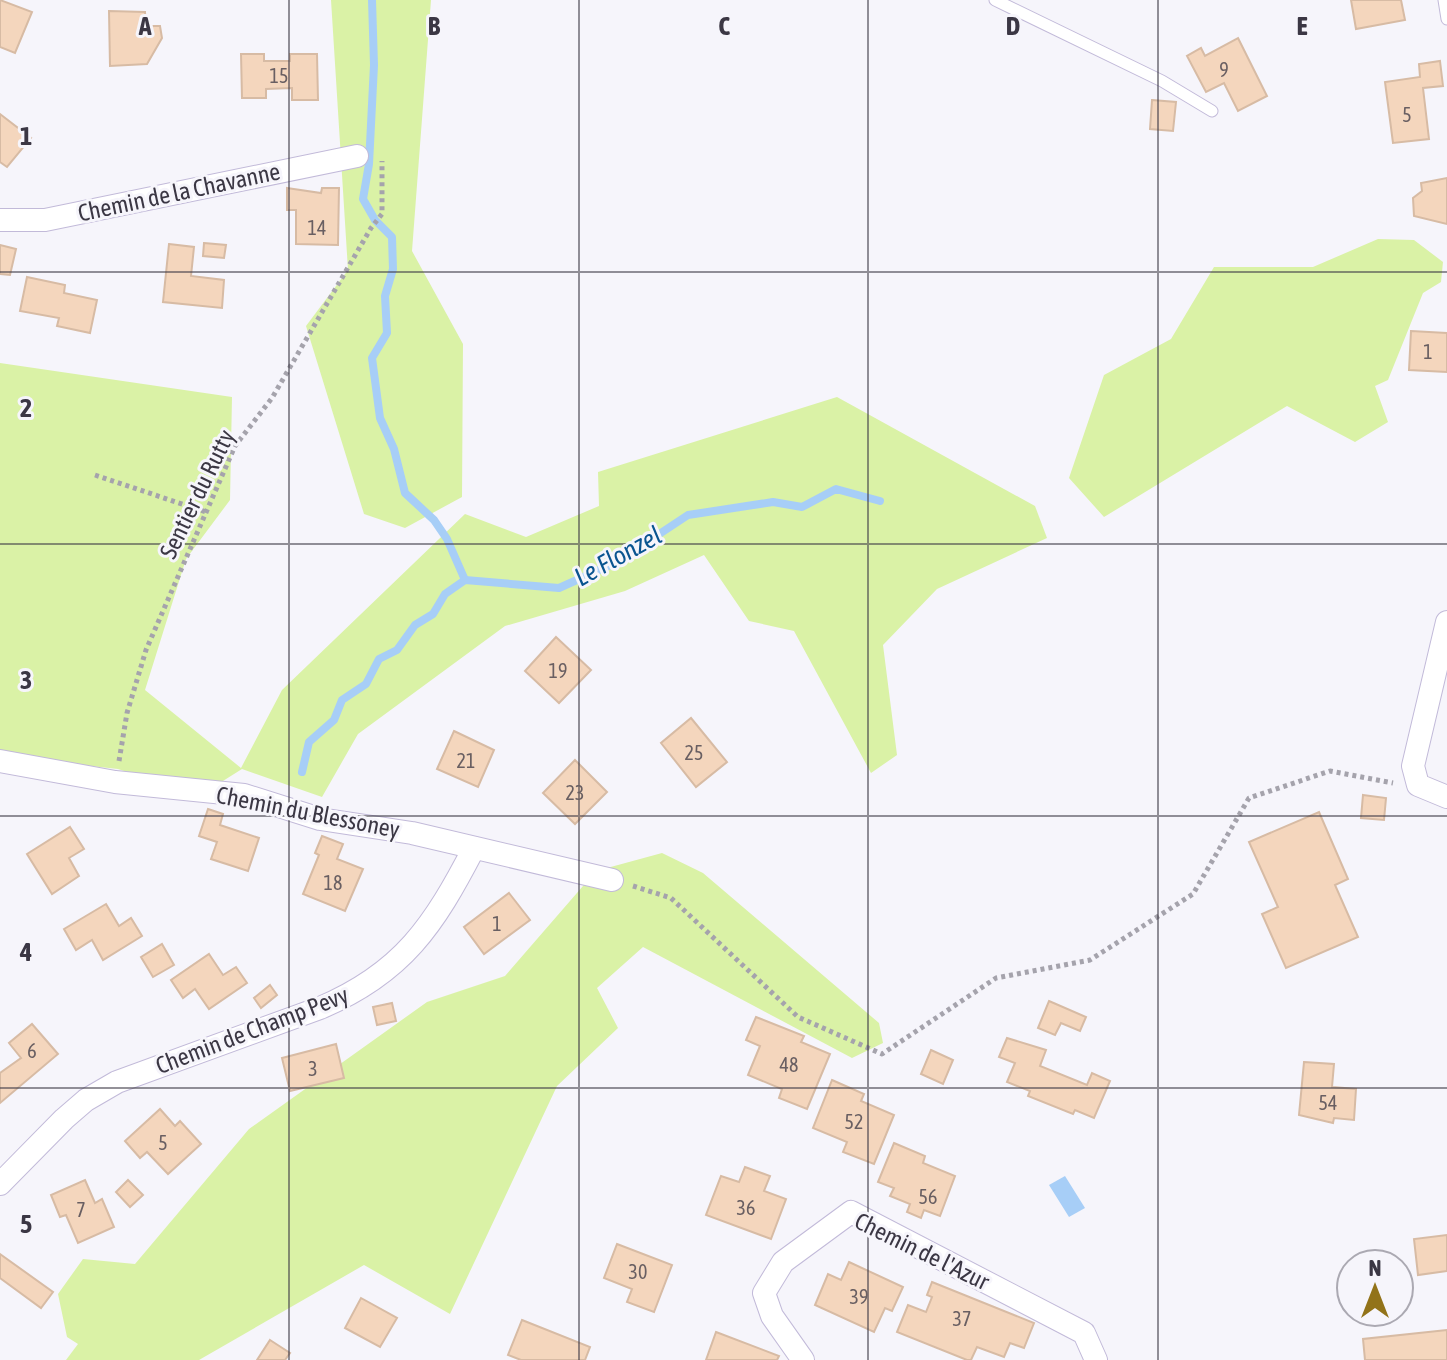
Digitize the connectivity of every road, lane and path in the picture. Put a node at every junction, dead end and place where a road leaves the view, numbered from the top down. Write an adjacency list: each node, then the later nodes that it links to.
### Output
1 (995, 0): 4 (lane)
2 (1444, 0): 3 (lane)
3 (1447, 19)
4 (1212, 111)
5 (382, 153): 9 (path, Sentier du Rutty)
6 (357, 156): 7 (street, Chemin de la Chavanne)
7 (0, 220)
8 (95, 475): 9 (path)
9 (206, 512): 12 (path, Sentier du Rutty)
10 (1447, 622): 13 (street)
11 (0, 761): 12 (street, Chemin du Blessoney)
12 (115, 782): 15 (street, Chemin du Blessoney)
13 (1418, 785): 14 (street); 16 (path)
14 (1447, 797)
15 (474, 848): 16 (street, Chemin du Blessoney); 17 (street, Chemin de Champ Pevy)
16 (612, 880)
17 (0, 1184)
18 (803, 1360): 19 (street, Chemin de l'Azur)
19 (1096, 1360)

